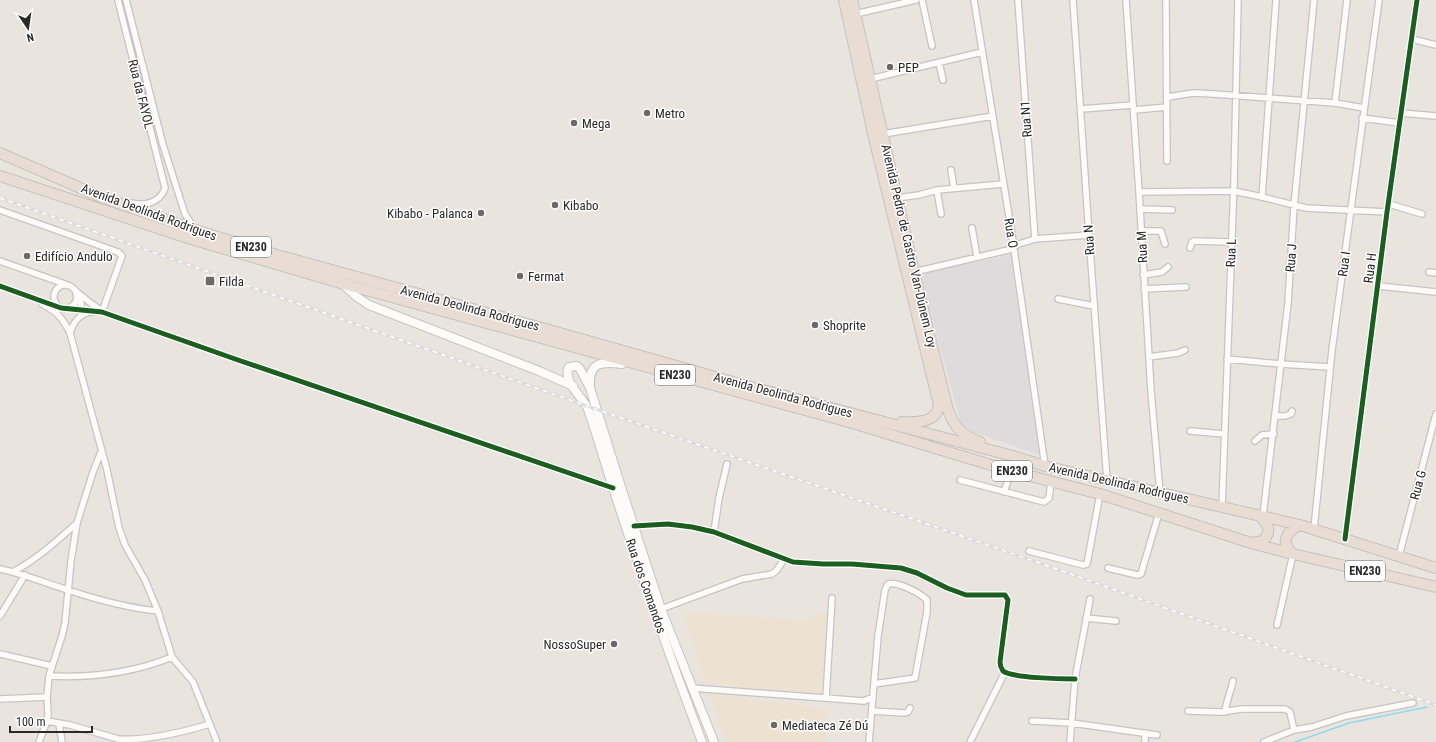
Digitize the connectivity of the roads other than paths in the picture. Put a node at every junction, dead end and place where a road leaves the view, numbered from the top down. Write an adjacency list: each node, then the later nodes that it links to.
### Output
1 (118, 0): 51 (street, Rua da FAYOL)
2 (126, 0): 63 (street, Rua da FAYOL)
3 (844, 0): 105 (highway, Avenida Pedro de Castro Van-Dúnem Loy)
4 (852, 0): 18 (highway, Avenida Pedro de Castro Van-Dúnem Loy)
5 (916, 0): 18 (street)
6 (922, 0): 21 (street)
7 (974, 0): 22 (street, Rua O)
8 (1018, 0): 66 (street, Rua N1)
9 (1073, 0): 34 (street, Rua N)
10 (1126, 0): 31 (street, Rua M)
11 (1166, 0): 27 (street)
12 (1238, 0): 26 (street, Rua L)
13 (1276, 0): 28 (street)
14 (1314, 0): 29 (street, Rua J)
15 (1347, 0): 30 (street)
16 (1379, 0): 33 (street, Rua I)
17 (1417, 0): 19 (street, Rua H)
18 (855, 14): 24 (highway, Avenida Pedro de Castro Van-Dúnem Loy)
19 (1412, 39): 20 (street); 35 (street, Rua H)
20 (1436, 45)
21 (932, 46)
22 (982, 52): 23 (street); 36 (street, Rua O)
23 (939, 63): 24 (street); 25 (street)
24 (870, 79): 40 (highway, Avenida Pedro de Castro Van-Dúnem Loy)
25 (944, 80)
26 (1235, 95): 27 (street); 28 (street); 48 (street, Rua L)
27 (1168, 97): 32 (street)
28 (1269, 98): 29 (street); 50 (street)
29 (1305, 101): 30 (street); 54 (street, Rua J)
30 (1335, 103): 33 (street)
31 (1133, 107): 32 (street); 34 (street); 49 (street, Rua M)
32 (1167, 107): 42 (street)
33 (1364, 108): 38 (street, Rua I)
34 (1081, 109): 65 (street, Rua N)
35 (1401, 113): 37 (street); 39 (street, Rua H)
36 (993, 116): 40 (street); 45 (street, Rua O)
37 (1436, 116)
38 (1362, 118): 39 (street); 58 (street, Rua I)
39 (1400, 123): 53 (street, Rua H)
40 (883, 134): 52 (highway, Avenida Pedro de Castro Van-Dúnem Loy)
41 (0, 153): 51 (highway, Avenida Deolinda Rodrigues / EN230)
42 (1167, 161)
43 (951, 170): 46 (street)
44 (0, 176): 78 (highway, Avenida Deolinda Rodrigues / EN230)
45 (1003, 184): 46 (street); 69 (street, Rua O)
46 (954, 188): 47 (street)
47 (937, 190): 52 (street); 60 (street)
48 (1234, 191): 49 (street); 50 (street); 67 (street, Rua L)
49 (1139, 192): 55 (street, Rua M)
50 (1262, 197): 54 (street)
51 (101, 198): 63 (highway, Avenida Deolinda Rodrigues / EN230)
52 (897, 198): 74 (highway, Avenida Pedro de Castro Van-Dúnem Loy)
53 (1388, 204): 59 (street, Rua H); 61 (street)
54 (1294, 206): 58 (street); 97 (street, Rua J)
55 (1140, 209): 57 (street); 64 (street, Rua M)
56 (0, 210): 91 (street)
57 (1172, 210)
58 (1351, 211): 59 (street); 98 (street, Rua I)
59 (1387, 212): 81 (street, Rua H)
60 (941, 214)
61 (1422, 214)
62 (972, 228): 71 (street)
63 (195, 230): 105 (highway, Avenida Deolinda Rodrigues / EN230)
64 (1141, 231): 68 (street); 77 (street, Rua M)
65 (1089, 235): 66 (street); 88 (street, Rua N)
66 (1034, 239): 69 (street)
67 (1231, 242): 70 (street); 96 (street, Rua L)
68 (1164, 244)
69 (1013, 247): 71 (street); 113 (street, Rua O)
70 (1190, 248)
71 (977, 257): 74 (street)
72 (0, 261): 80 (street)
73 (1168, 267): 77 (street)
74 (914, 272): 111 (highway, Avenida Pedro de Castro Van-Dúnem Loy)
75 (1429, 272): 76 (street)
76 (1436, 273)
77 (1143, 275): 83 (street, Rua M)
78 (344, 284): 99 (highway, Avenida Deolinda Rodrigues / EN230); 100 (main road)
79 (0, 286): 86 (street)
80 (69, 286): 84 (street); 89 (street)
81 (1379, 286): 85 (street); 130 (street, Rua H)
82 (1186, 288): 83 (street)
83 (1144, 289): 95 (street, Rua M)
84 (76, 291): 89 (street); 90 (street); 91 (street)
85 (1436, 292)
86 (32, 298): 89 (street); 93 (street)
87 (1058, 299): 88 (street)
88 (1094, 306): 116 (street, Rua N)
89 (63, 308): 90 (street)
90 (82, 309): 91 (street); 92 (street)
91 (102, 312): 92 (street); 118 (street)
92 (79, 317): 93 (street)
93 (70, 332): 110 (street)
94 (1185, 350): 95 (street)
95 (1149, 357): 120 (street, Rua M)
96 (1227, 359): 97 (street); 107 (street, Rua L)
97 (1281, 364): 98 (street); 104 (street, Rua J)
98 (1330, 367): 128 (street, Rua I)
99 (649, 368): 101 (main road); 114 (highway, Avenida Deolinda Rodrigues / EN230)
100 (573, 386): 101 (main road, Rua dos Comandos); 118 (main road, Rua dos Comandos)
101 (590, 388): 127 (main road, Rua dos Comandos)
102 (1292, 411): 104 (street)
103 (1436, 414): 134 (street, Rua G)
104 (1276, 416): 108 (street, Rua J)
105 (885, 422): 111 (highway, Avenida Deolinda Rodrigues / EN230)
106 (1190, 431): 107 (street)
107 (1224, 434): 122 (street, Rua L)
108 (1274, 434): 109 (street); 124 (street, Rua J)
109 (1255, 441)
110 (101, 451): 125 (street); 146 (street)
111 (1013, 456): 113 (highway, Avenida Deolinda Rodrigues / EN230)
112 (727, 464): 129 (street)
113 (1045, 466): 116 (highway, Avenida Deolinda Rodrigues / EN230)
114 (1011, 471): 117 (highway, Avenida Deolinda Rodrigues / EN230); 119 (street)
115 (960, 480): 119 (street)
116 (1107, 480): 120 (highway, Avenida Deolinda Rodrigues / EN230)
117 (1051, 482): 119 (street); 121 (highway, Avenida Deolinda Rodrigues / EN230)
118 (613, 488): 181 (main road, Rua dos Comandos)
119 (1004, 492)
120 (1160, 493): 122 (highway, Avenida Deolinda Rodrigues / EN230)
121 (1100, 494): 123 (highway, Avenida Deolinda Rodrigues / EN230); 132 (street)
122 (1222, 507): 124 (highway, Avenida Deolinda Rodrigues / EN230)
123 (1159, 513): 131 (highway, Avenida Deolinda Rodrigues / EN230); 136 (street)
124 (1261, 515): 126 (highway, Avenida Deolinda Rodrigues / EN230); 131 (highway)
125 (77, 523): 139 (street); 142 (street)
126 (1300, 525): 128 (highway, Avenida Deolinda Rodrigues / EN230); 133 (highway)
127 (634, 526): 129 (street); 145 (main road, Rua dos Comandos)
128 (1314, 529): 130 (highway, Avenida Deolinda Rodrigues / EN230)
129 (714, 532): 135 (street)
130 (1345, 539): 134 (highway, Avenida Deolinda Rodrigues / EN230)
131 (1251, 543): 133 (highway, Avenida Deolinda Rodrigues / EN230)
132 (1029, 551)
133 (1293, 554): 141 (highway, Avenida Deolinda Rodrigues / EN230); 150 (street)
134 (1399, 556): 137 (highway, Avenida Deolinda Rodrigues / EN230)
135 (784, 559): 145 (street); 154 (street)
136 (1108, 568)
137 (1436, 568)
138 (0, 569): 139 (street)
139 (13, 572): 140 (street)
140 (25, 575): 142 (street); 147 (street)
141 (1436, 587)
142 (68, 590): 146 (street); 153 (street)
143 (832, 598): 162 (street)
144 (1090, 599): 148 (street)
145 (661, 609): 159 (main road, Rua dos Comandos)
146 (158, 611): 152 (street)
147 (0, 616)
148 (1086, 618): 149 (street); 156 (street)
149 (1116, 621)
150 (1277, 625)
151 (0, 654): 153 (street)
152 (172, 657): 155 (street); 174 (street)
153 (52, 666): 155 (street)
154 (1005, 672): 156 (street); 184 (street)
155 (49, 676): 160 (street)
156 (1075, 680): 172 (street)
157 (1233, 681): 169 (street)
158 (874, 684): 158 (street); 161 (street)
159 (692, 688): 162 (street); 182 (main road, Rua dos Comandos)
160 (47, 697): 163 (street); 171 (street)
161 (873, 697): 164 (street); 167 (street)
162 (826, 698): 164 (street)
163 (0, 699)
164 (864, 701): 167 (street)
165 (1413, 702): 175 (street)
166 (910, 708): 167 (street)
167 (872, 709): 183 (street)
168 (1188, 711): 169 (street)
169 (1225, 712): 175 (street)
170 (1032, 720): 172 (street)
171 (47, 721): 173 (street); 178 (street)
172 (1072, 723): 176 (street); 185 (street)
173 (60, 724): 174 (street); 179 (street)
174 (210, 724): 180 (street)
175 (1294, 730): 187 (street)
176 (1145, 733): 177 (street); 186 (street)
177 (1157, 735)
178 (38, 742)
179 (62, 742)
180 (217, 742)
181 (702, 742)
182 (714, 742)
183 (869, 742)
184 (970, 742)
185 (1070, 742)
186 (1145, 742)
187 (1264, 742)

